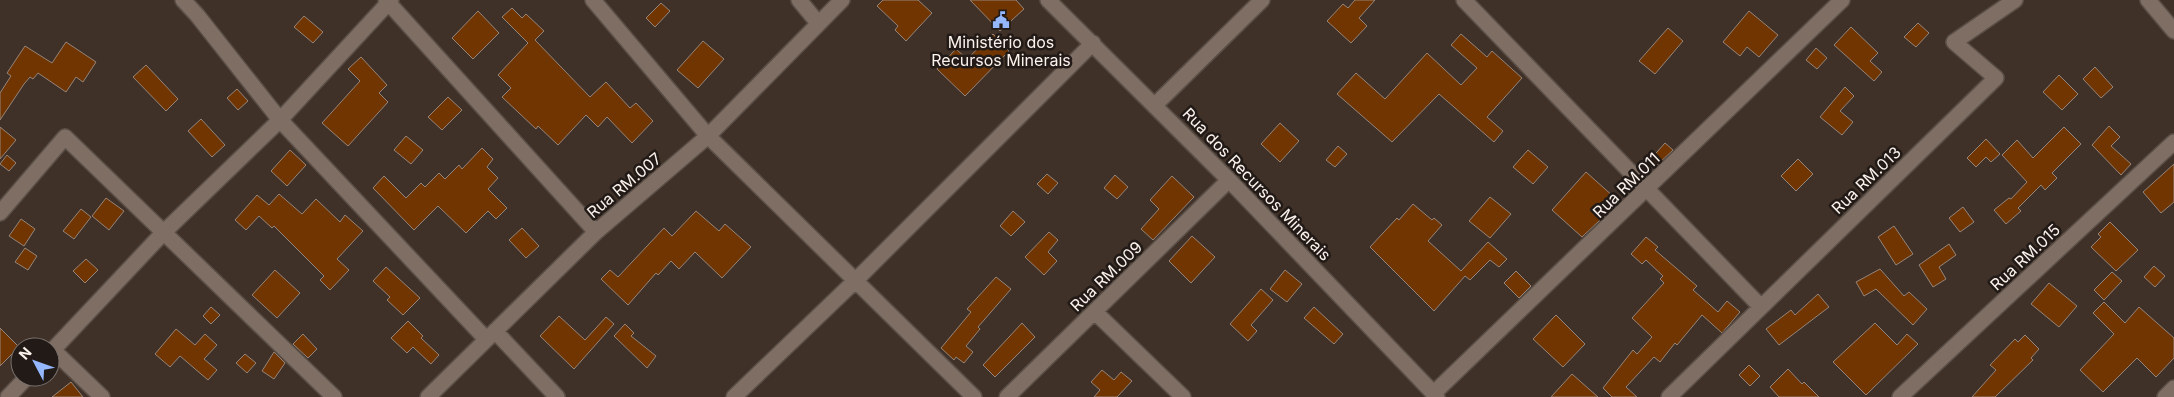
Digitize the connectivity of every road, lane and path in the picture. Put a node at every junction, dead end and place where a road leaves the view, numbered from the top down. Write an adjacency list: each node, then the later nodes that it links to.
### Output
1 (183, 0): 16 (street)
2 (593, 0): 17 (street)
3 (799, 0): 12 (street)
4 (842, 0): 12 (street, Rua RM.007)
5 (1048, 0): 14 (street, Rua dos Recursos Minerais)
6 (1262, 0): 15 (street)
7 (1464, 0): 20 (street)
8 (1842, 0): 20 (street, Rua RM.011)
9 (2015, 0): 25 (street, Rua RM.013)
10 (2148, 0): 13 (street)
11 (388, 1): 16 (street); 23 (street)
12 (818, 23): 17 (street, Rua RM.007)
13 (2174, 31)
14 (1093, 43): 15 (street, Rua dos Recursos Minerais); 24 (street)
15 (1155, 104): 19 (street, Rua dos Recursos Minerais)
16 (280, 120): 22 (street); 27 (street)
17 (708, 136): 23 (street, Rua RM.007); 24 (street)
18 (2174, 142): 43 (street, Rua RM.015)
19 (1229, 180): 26 (street, Rua RM.009); 32 (street, Rua dos Recursos Minerais)
20 (1646, 190): 25 (street); 32 (street, Rua RM.011)
21 (0, 213): 22 (street)
22 (164, 232): 28 (street); 35 (street)
23 (596, 232): 27 (street, Rua RM.007)
24 (855, 281): 38 (street); 39 (street)
25 (1761, 307): 42 (street, Rua RM.013)
26 (1094, 312): 40 (street, Rua RM.009); 41 (street)
27 (490, 335): 36 (street, Rua RM.007); 37 (street)
28 (60, 342)
29 (60, 359): 34 (street)
30 (18, 387): 33 (street)
31 (2174, 388): 44 (street)
32 (1435, 395)
33 (8, 397)
34 (102, 397)
35 (334, 397)
36 (428, 397)
37 (556, 397)
38 (734, 397)
39 (974, 397)
40 (1007, 397)
41 (1183, 397)
42 (1669, 397)
43 (1900, 397)
44 (2165, 397)

